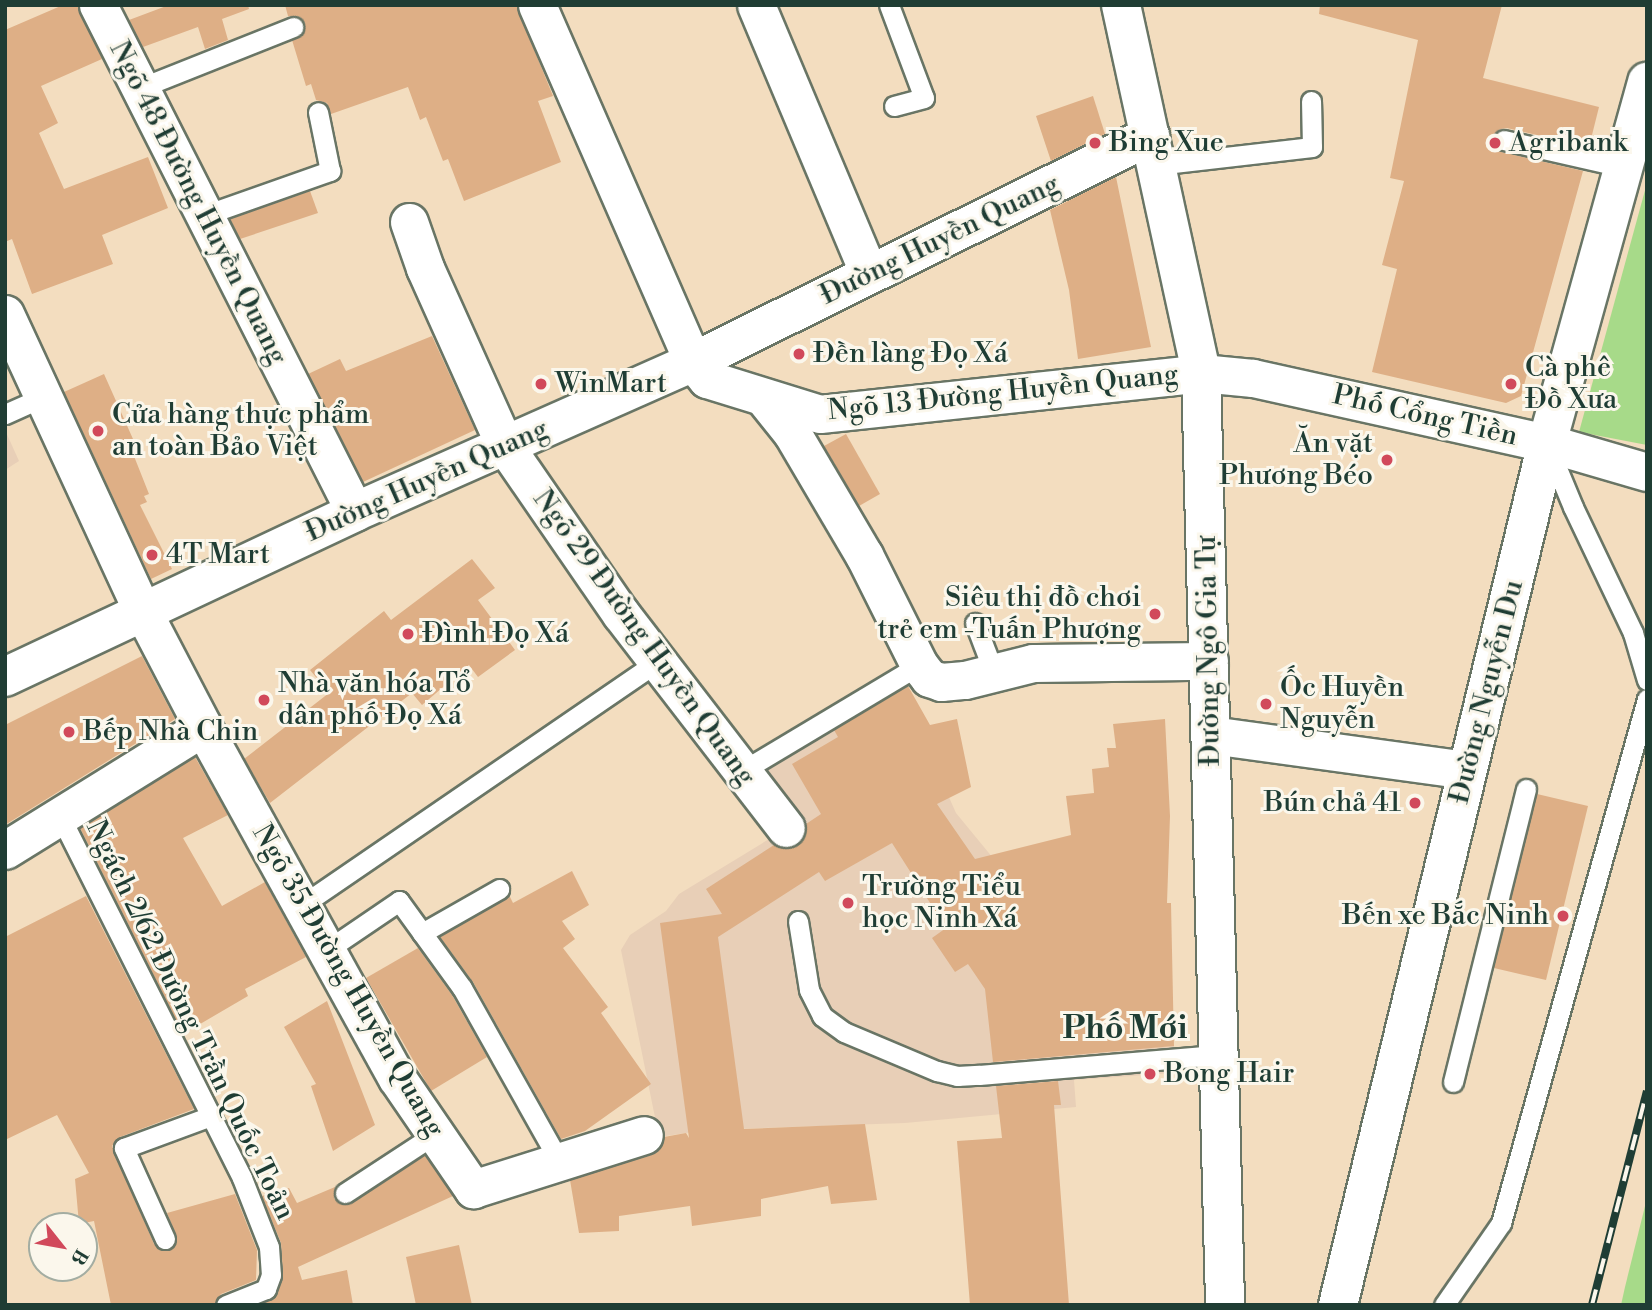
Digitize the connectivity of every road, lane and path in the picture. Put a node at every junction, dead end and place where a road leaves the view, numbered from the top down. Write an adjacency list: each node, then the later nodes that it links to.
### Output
1 (98, 5): 8 (street, Ngõ 48 Đường Huyền Quang)
2 (537, 5): 19 (street)
3 (756, 5): 17 (street)
4 (890, 5): 10 (lane)
5 (1121, 5): 13 (main road, Đường Ngô Gia Tự)
6 (293, 27): 8 (lane)
7 (1647, 82): 14 (main road, Đường Nguyễn Du)
8 (141, 88): 15 (street, Ngõ 48 Đường Huyền Quang)
9 (1311, 101): 13 (lane)
10 (894, 106)
11 (318, 111): 15 (lane)
12 (1504, 140): 14 (lane)
13 (1153, 151): 17 (main road, Đường Huyền Quang); 20 (main road, Đường Ngô Gia Tự)
14 (1623, 167): 24 (main road, Đường Nguyễn Du)
15 (205, 215): 27 (street, Ngõ 48 Đường Huyền Quang)
16 (409, 222): 25 (street, Ngõ 29 Đường Huyền Quang)
17 (869, 274): 19 (main road, Đường Huyền Quang)
18 (5, 314): 21 (street, Ngõ 35 Đường Huyền Quang)
19 (693, 362): 22 (street, Ngõ 13 Đường Huyền Quang); 25 (main road, Đường Huyền Quang)
20 (1201, 373): 22 (street, Ngõ 13 Đường Huyền Quang); 24 (street, Phố Cổng Tiền); 30 (main road, Đường Ngô Gia Tự)
21 (43, 397): 23 (lane); 28 (street, Ngõ 35 Đường Huyền Quang)
22 (763, 397): 32 (street)
23 (5, 414)
24 (1547, 443): 26 (street, Phố Cổng Tiền); 35 (lane); 39 (main road, Đường Nguyễn Du)
25 (505, 446): 27 (main road, Đường Huyền Quang); 31 (street, Ngõ 29 Đường Huyền Quang)
26 (1647, 472)
27 (355, 512): 28 (main road, Đường Huyền Quang)
28 (143, 612): 34 (main road, Đường Huyền Quang); 37 (street, Ngõ 35 Đường Huyền Quang)
29 (975, 623): 33 (lane)
30 (1209, 661): 33 (street); 38 (main road, Đường Ngô Gia Tự)
31 (657, 662): 40 (street, Ngõ 29 Đường Huyền Quang); 46 (lane)
32 (924, 671): 33 (street); 40 (lane)
33 (994, 673)
34 (5, 677)
35 (1647, 680)
36 (1647, 699): 61 (lane)
37 (203, 727): 42 (street); 46 (street, Ngõ 35 Đường Huyền Quang)
38 (1211, 735): 39 (street); 50 (main road, Đường Ngô Gia Tự)
39 (1467, 770): 60 (main road, Đường Nguyễn Du)
40 (741, 771): 43 (street, Ngõ 29 Đường Huyền Quang)
41 (1526, 789): 51 (lane)
42 (60, 816): 44 (street); 52 (lane, Ngách 2/62 Đường Trần Quốc Toản)
43 (786, 828)
44 (5, 850)
45 (499, 889): 48 (lane)
46 (302, 905): 49 (street, Ngõ 35 Đường Huyền Quang)
47 (798, 921): 50 (lane)
48 (422, 933): 49 (lane); 55 (lane)
49 (327, 950): 53 (street, Ngõ 35 Đường Huyền Quang)
50 (1219, 1055): 59 (main road, Đường Ngô Gia Tự)
51 (1452, 1082)
52 (211, 1116): 57 (lane); 58 (lane, Ngách 2/62 Đường Trần Quốc Toản)
53 (435, 1134): 55 (street, Ngõ 35 Đường Huyền Quang); 56 (lane)
54 (644, 1135): 55 (street, Ngõ 35 Đường Huyền Quang)
55 (559, 1161)
56 (345, 1193)
57 (164, 1239)
58 (226, 1305)
59 (1226, 1305)
60 (1338, 1305)
61 (1444, 1305)

